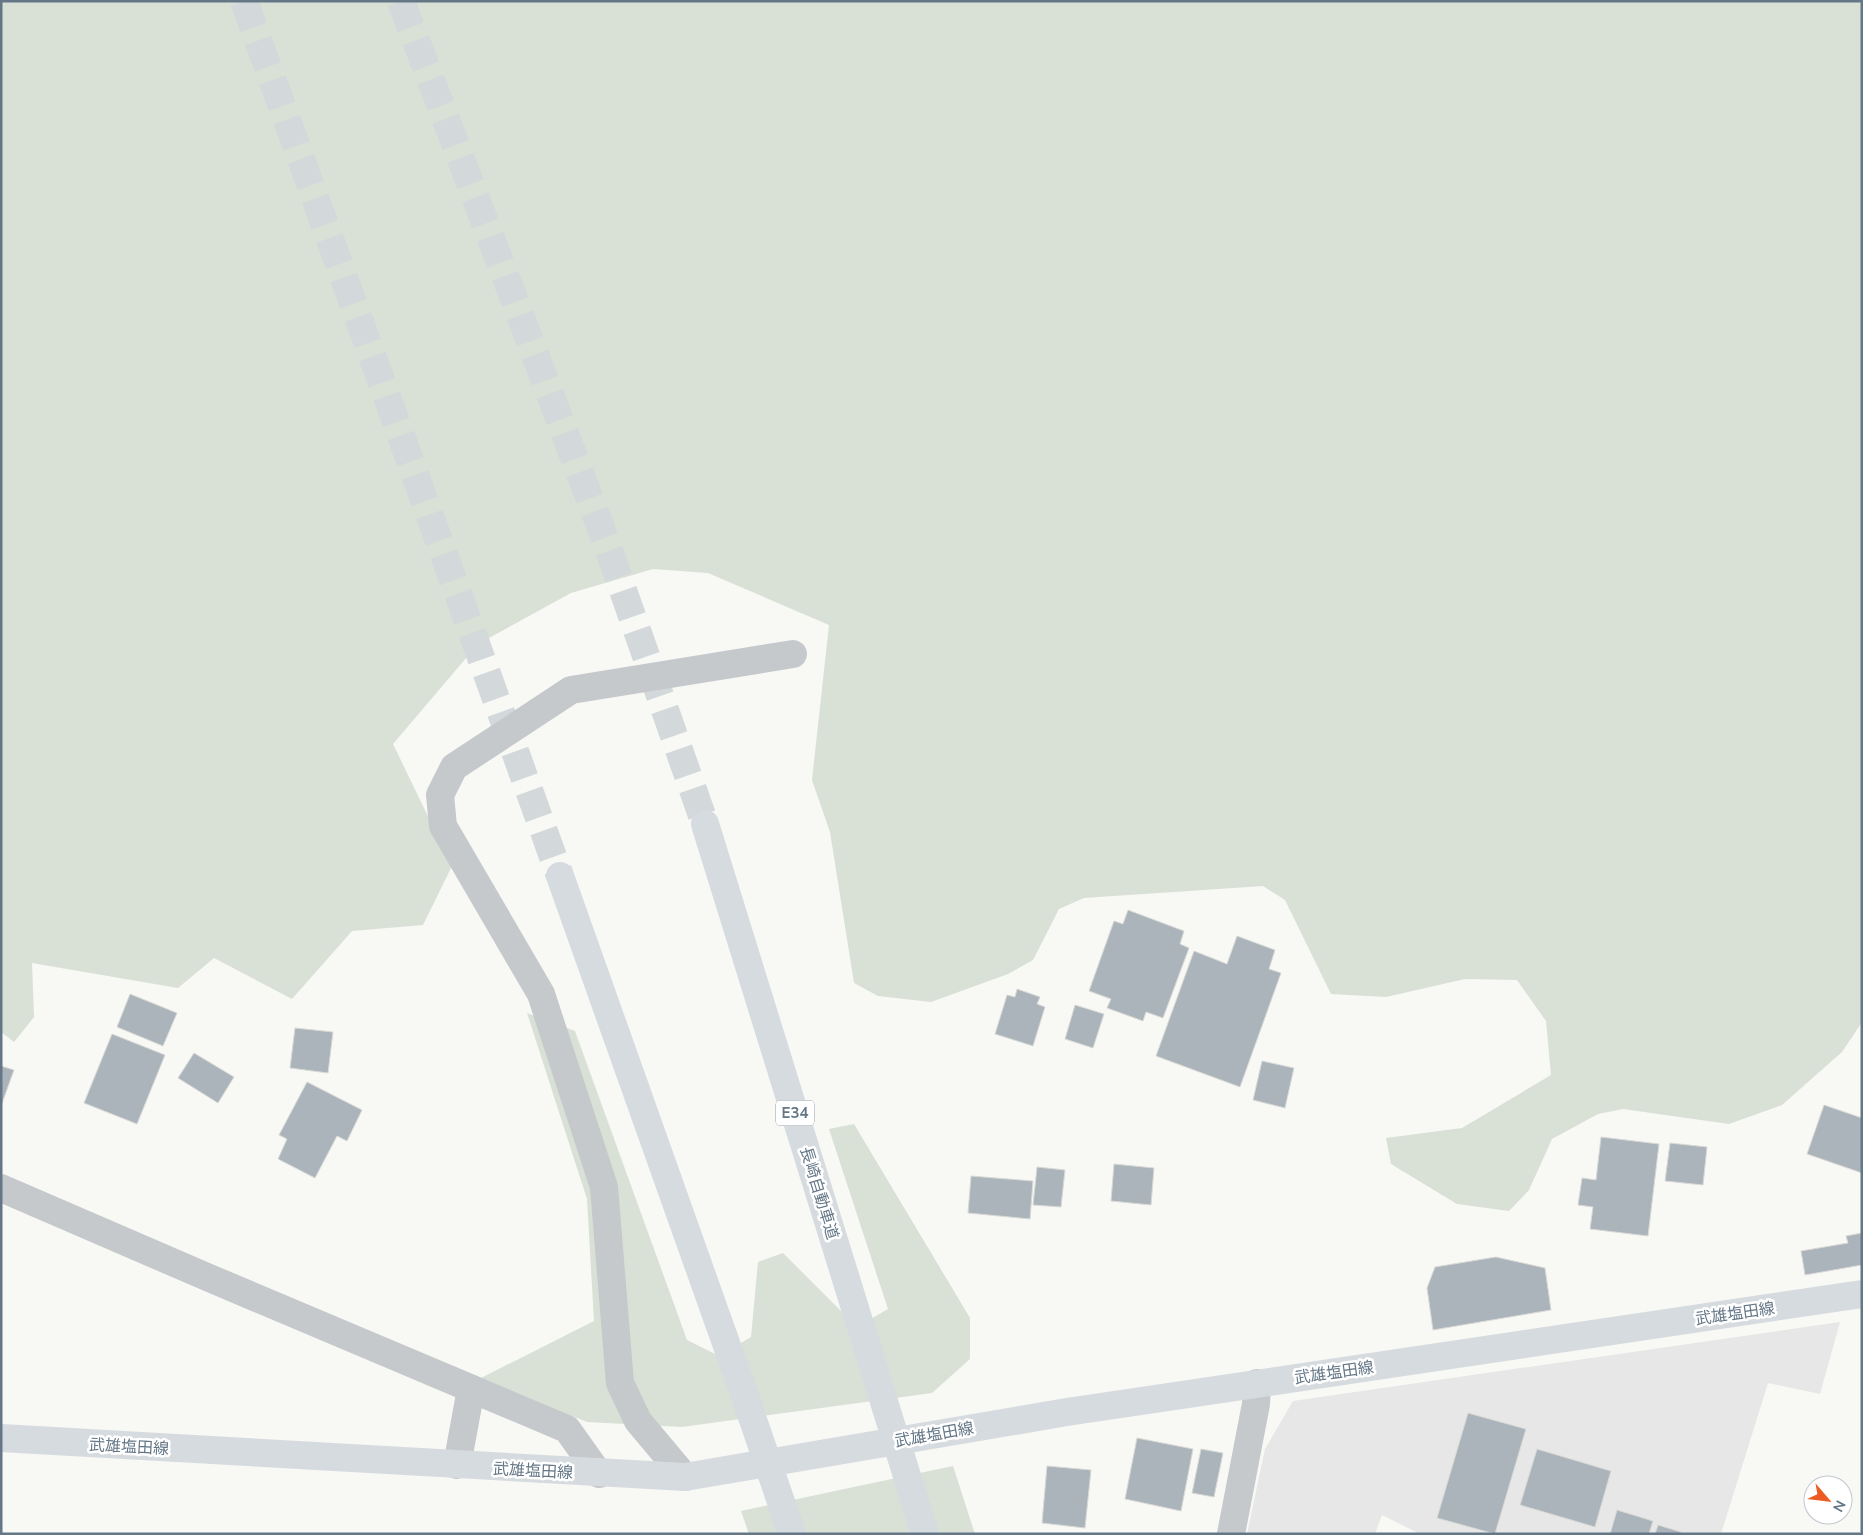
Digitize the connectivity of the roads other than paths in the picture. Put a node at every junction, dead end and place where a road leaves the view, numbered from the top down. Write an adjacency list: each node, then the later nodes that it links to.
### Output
1 (793, 654): 11 (street)
2 (705, 824): 13 (main road, 長崎自動車道 / E34)
3 (560, 876): 12 (main road)
4 (1, 1188): 7 (street)
5 (1862, 1294): 6 (main road, 武雄塩田線)
6 (1256, 1383): 11 (main road, 武雄塩田線); 14 (street)
7 (471, 1389): 9 (street); 10 (street)
8 (1, 1438): 9 (main road, 武雄塩田線)
9 (457, 1466): 10 (main road, 武雄塩田線)
10 (599, 1474): 11 (main road, 武雄塩田線)
11 (685, 1478)
12 (792, 1534)
13 (925, 1534)
14 (1231, 1534)

